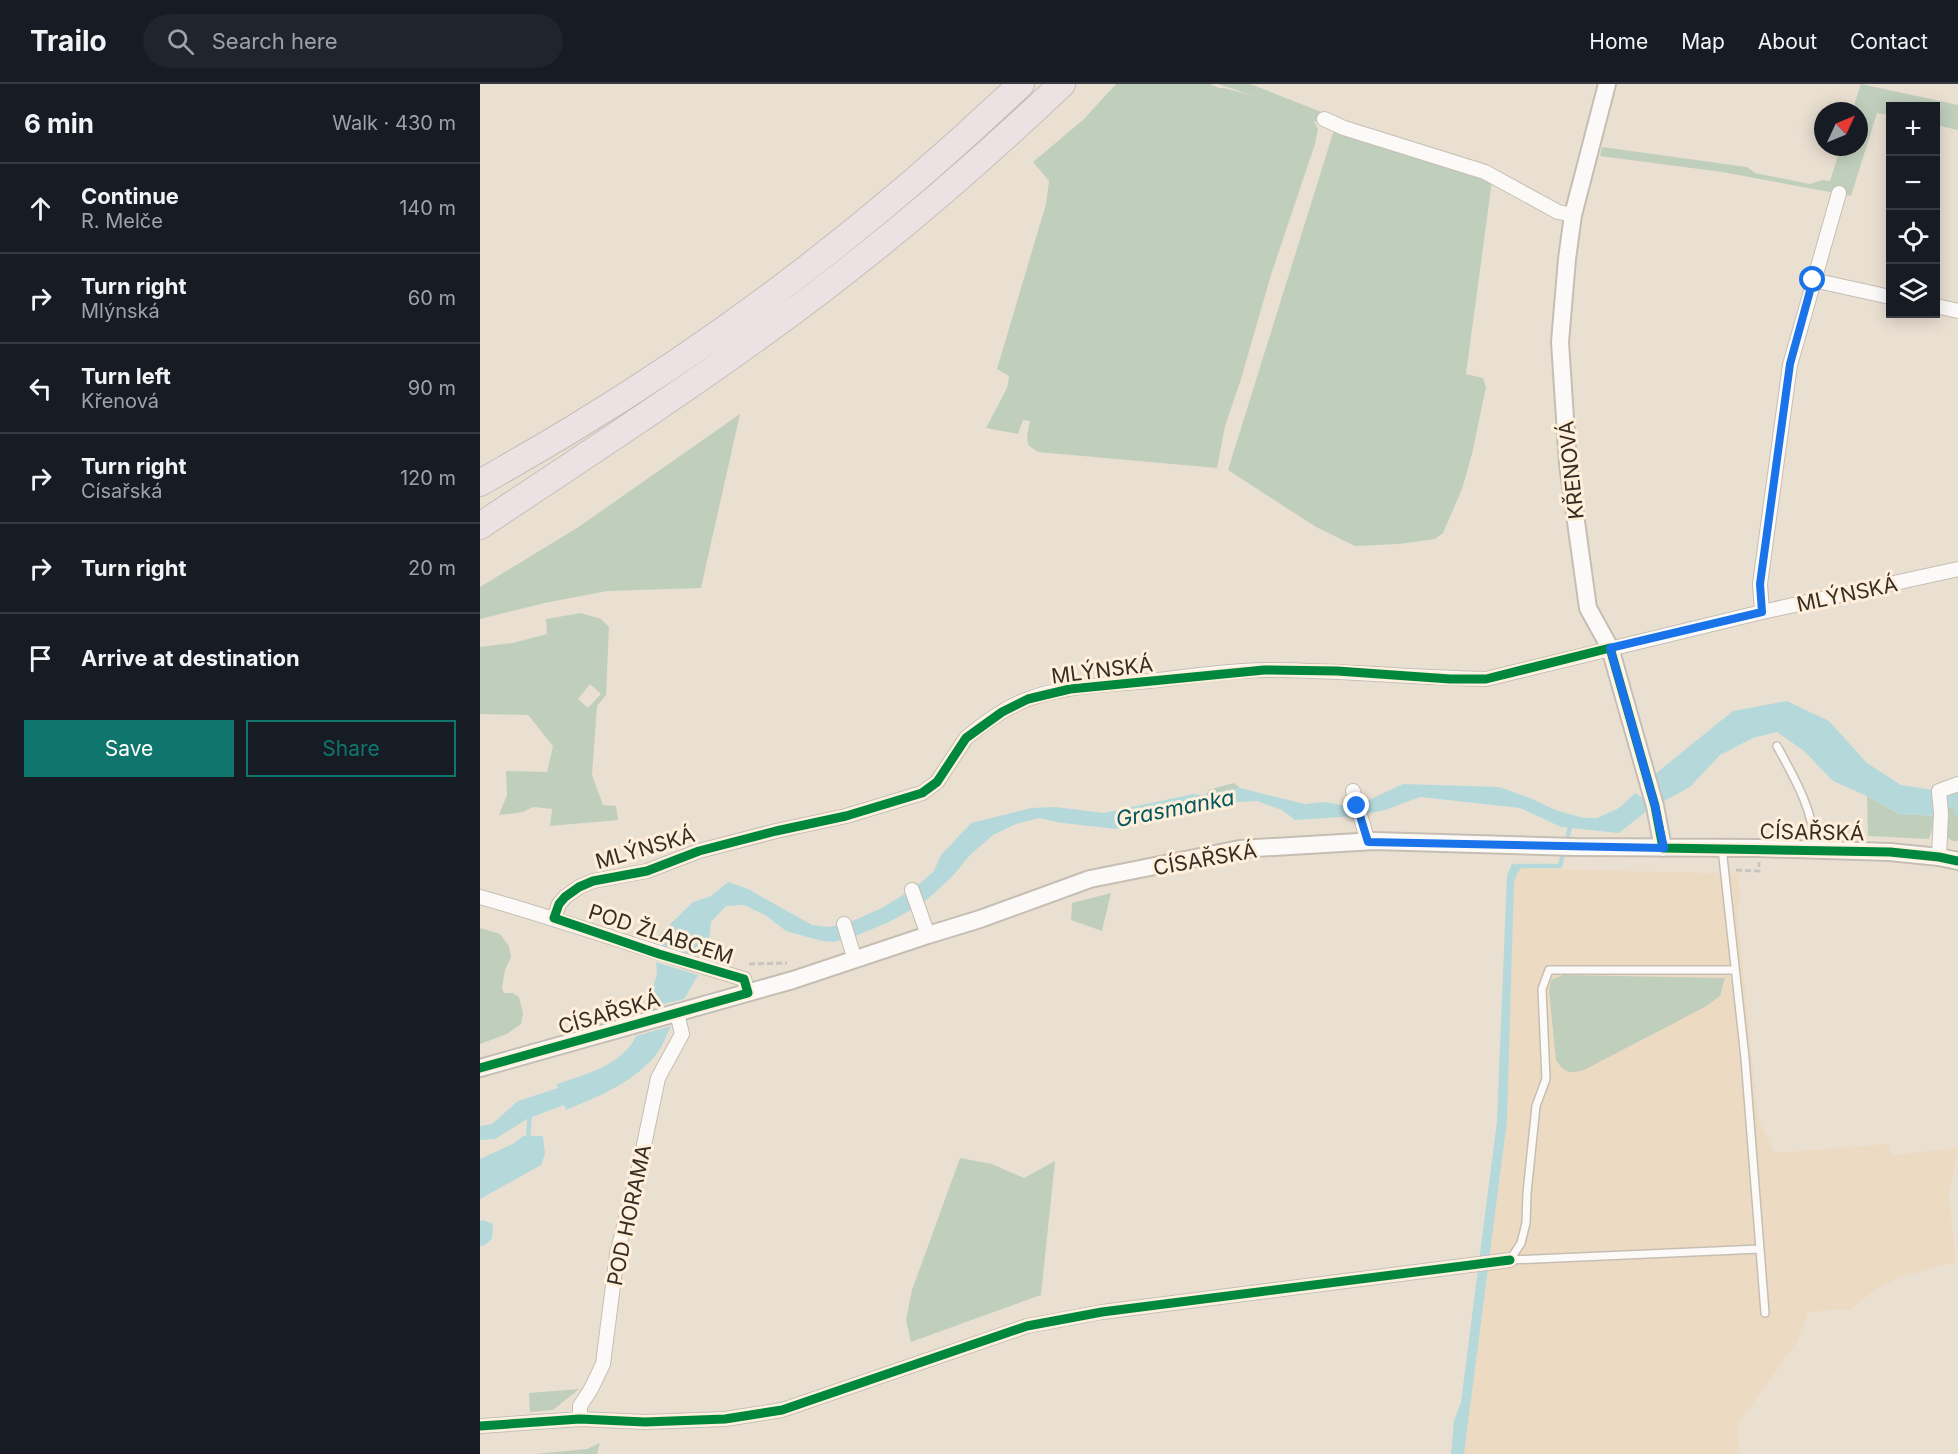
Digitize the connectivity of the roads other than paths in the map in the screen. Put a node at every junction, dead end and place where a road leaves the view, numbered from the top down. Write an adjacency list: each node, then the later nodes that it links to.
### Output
1 (1021, 84): 12 (highway)
2 (1062, 84): 11 (highway)
3 (1607, 84): 6 (street, KŘENOVÁ)
4 (1324, 119): 6 (street)
5 (1839, 193): 7 (street)
6 (1573, 215): 17 (street, KŘENOVÁ)
7 (1813, 280): 8 (street); 16 (street)
8 (1886, 296)
9 (1940, 307): 10 (street)
10 (1958, 311)
11 (589, 452): 13 (highway); 14 (highway)
12 (480, 483)
13 (480, 514)
14 (480, 526)
15 (1958, 569): 16 (street, MLÝNSKÁ)
16 (1762, 612): 17 (street, MLÝNSKÁ)
17 (1610, 648): 22 (street, KŘENOVÁ); 29 (street, MLÝNSKÁ)
18 (1777, 746): 24 (lane)
19 (1958, 784): 25 (street)
20 (1353, 791): 21 (street)
21 (1368, 842): 22 (street, CÍSAŘSKÁ); 31 (street, CÍSAŘSKÁ)
22 (1664, 848): 23 (street, CÍSAŘSKÁ)
23 (1722, 848): 24 (street, CÍSAŘSKÁ); 33 (lane)
24 (1815, 850): 25 (street, CÍSAŘSKÁ)
25 (1940, 857): 26 (street, CÍSAŘSKÁ)
26 (1958, 861)
27 (912, 890): 31 (street)
28 (480, 897): 29 (street, POD ŽLABCEM)
29 (554, 918): 34 (street, POD ŽLABCEM)
30 (844, 924): 32 (street)
31 (928, 934): 32 (street, CÍSAŘSKÁ)
32 (855, 960): 34 (street, CÍSAŘSKÁ)
33 (1735, 970): 37 (lane); 38 (lane)
34 (748, 993): 35 (street, CÍSAŘSKÁ)
35 (677, 1013): 36 (street, CÍSAŘSKÁ); 40 (street, POD HORAMA)
36 (480, 1068)
37 (1760, 1250): 38 (lane); 39 (lane)
38 (1510, 1260): 40 (street)
39 (1765, 1312)
40 (580, 1419): 41 (street)
41 (480, 1426)

